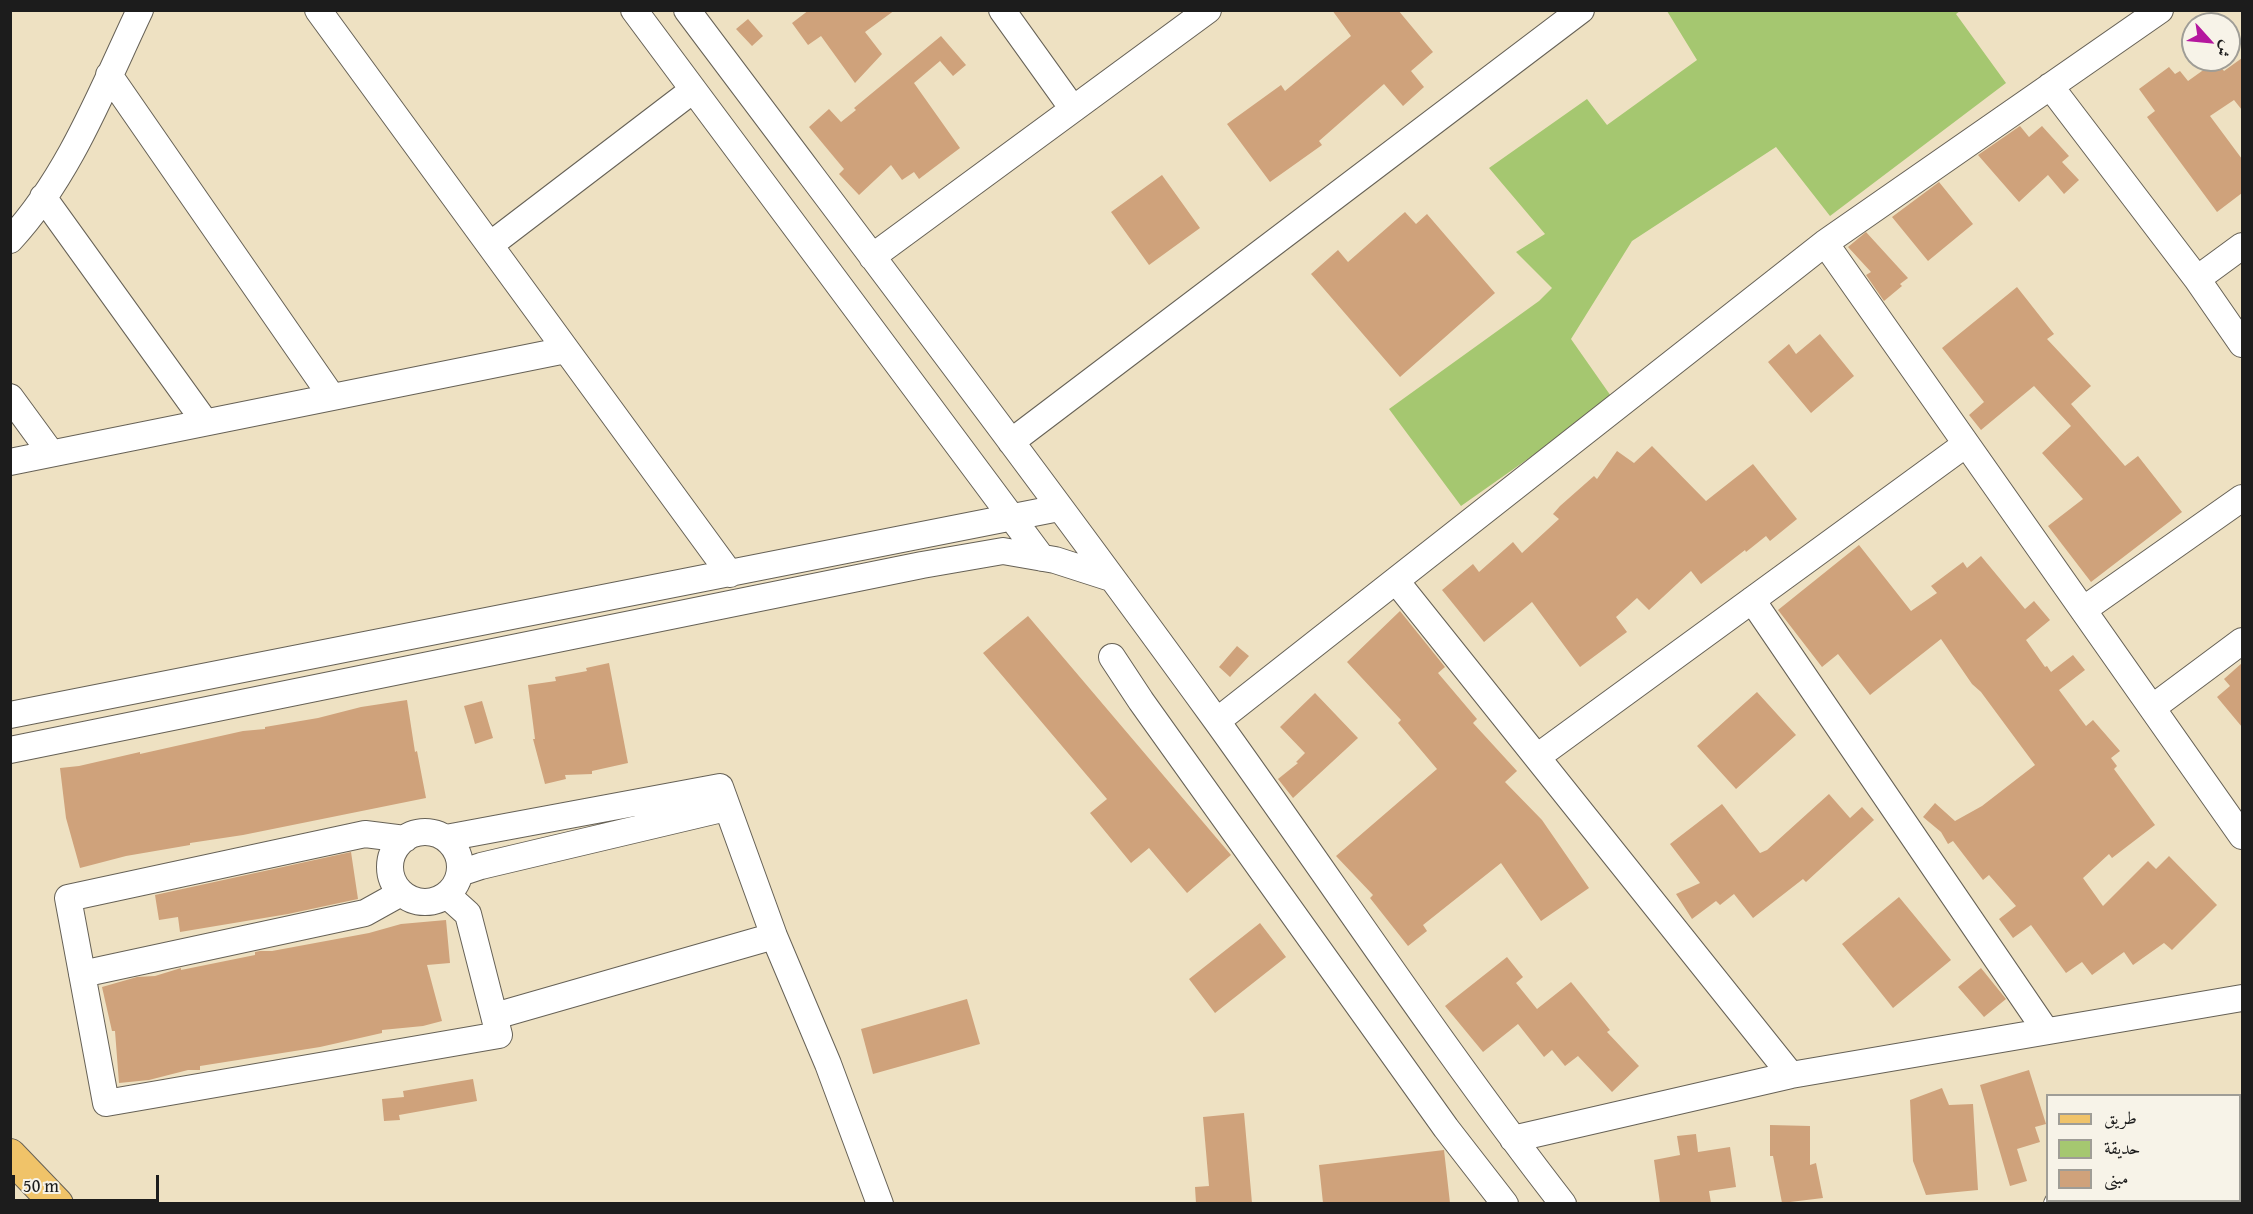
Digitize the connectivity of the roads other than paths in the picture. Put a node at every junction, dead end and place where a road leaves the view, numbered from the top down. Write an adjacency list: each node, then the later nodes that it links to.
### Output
1 (140, 10): 9 (street)
2 (318, 10): 16 (street)
3 (634, 10): 11 (street)
4 (687, 10): 18 (street)
5 (1002, 10): 12 (street)
6 (1208, 10): 12 (street)
7 (1581, 10): 25 (street)
8 (2160, 10): 10 (street)
9 (109, 75): 13 (street); 23 (street)
10 (2050, 86): 15 (street); 19 (street)
11 (693, 90): 16 (street); 31 (street)
12 (1074, 109): 18 (street)
13 (43, 197): 14 (street); 24 (street)
14 (10, 240)
15 (1825, 243): 26 (street); 35 (street)
16 (490, 245): 21 (street)
17 (2242, 246): 19 (street)
18 (872, 256): 25 (street)
19 (2197, 279): 20 (street)
20 (2242, 344)
21 (566, 350): 23 (street); 33 (street)
22 (10, 397): 27 (street)
23 (332, 397): 24 (street)
24 (205, 422): 27 (street)
25 (1011, 442): 30 (street)
26 (1966, 444): 36 (street); 37 (street)
27 (51, 453): 28 (street)
28 (10, 462)
29 (2242, 498): 37 (street)
30 (1059, 508): 31 (street); 34 (street)
31 (1012, 518): 32 (street); 33 (street)
32 (1042, 558): 34 (street); 43 (street)
33 (730, 574): 41 (street)
34 (1111, 578): 42 (street)
35 (1396, 580): 42 (street); 44 (street)
36 (1752, 600): 44 (street); 56 (street)
37 (2083, 610): 40 (street)
38 (2242, 641): 40 (street)
39 (1112, 657): 62 (street)
40 (2152, 708): 46 (street)
41 (10, 715)
42 (1216, 721): 58 (street)
43 (10, 750)
44 (1537, 758): 57 (street)
45 (723, 797): 48 (street); 49 (street); 52 (street)
46 (2242, 836)
47 (405, 838): 48 (street); 50 (street); 53 (street)
48 (446, 838): 49 (street)
49 (460, 873): 51 (street)
50 (401, 893): 51 (street); 53 (street)
51 (447, 895): 55 (street)
52 (774, 936): 55 (street); 61 (street)
53 (82, 974): 55 (street)
54 (2242, 998): 56 (street)
55 (495, 1016)
56 (2046, 1031): 57 (street)
57 (1791, 1075): 58 (street)
58 (1513, 1139): 63 (street)
59 (10, 1155): 60 (main road)
60 (57, 1203)
61 (880, 1203)
62 (1505, 1203)
63 (1563, 1203)

